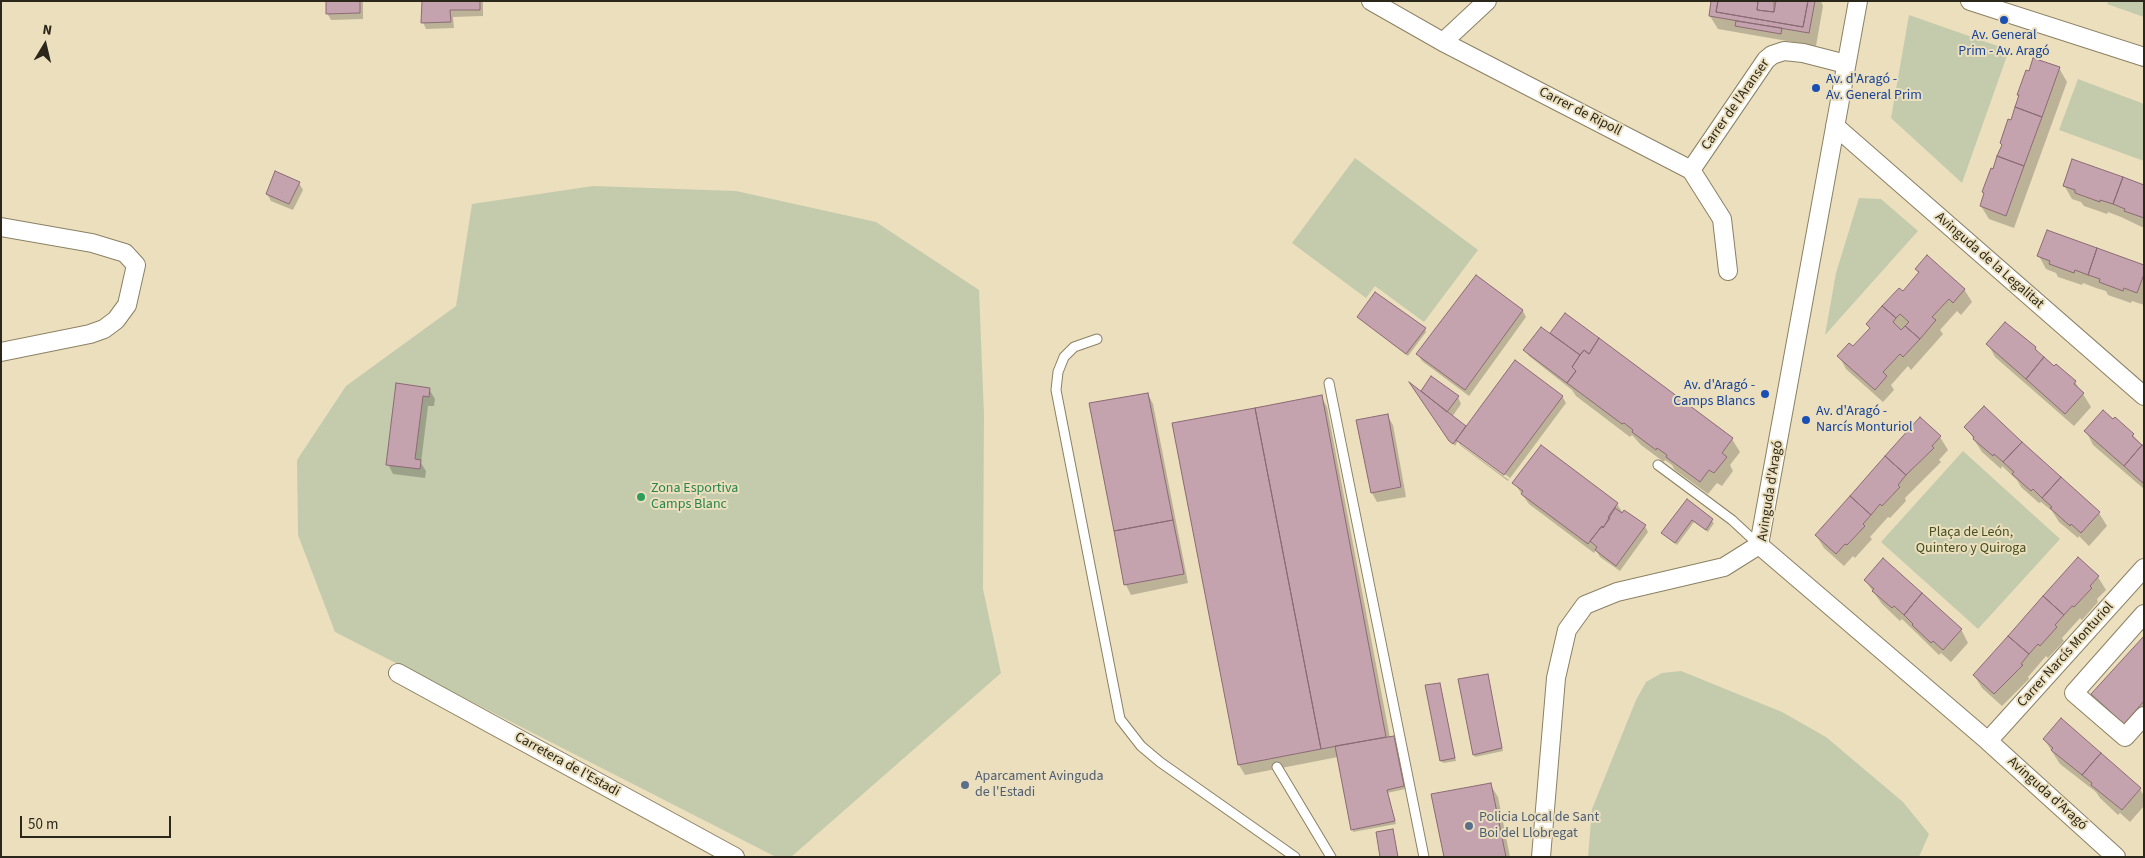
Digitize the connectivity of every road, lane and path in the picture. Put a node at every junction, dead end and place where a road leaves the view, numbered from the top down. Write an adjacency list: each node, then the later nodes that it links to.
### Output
1 (1371, 1): 5 (street, Carrer de Ripoll)
2 (1487, 1): 5 (street)
3 (1858, 1): 7 (street, Avinguda d'Aragó)
4 (1970, 1): 6 (street)
5 (1443, 42): 9 (street, Carrer de Ripoll)
6 (2144, 57)
7 (1846, 64): 8 (street, Avinguda d'Aragó); 9 (street, Carrer de l'Aranser)
8 (1835, 126): 15 (street, Avinguda de la Legalitat); 17 (street, Avinguda d'Aragó)
9 (1691, 170): 11 (street)
10 (1, 227): 13 (street)
11 (1728, 271)
12 (1098, 340): 25 (lane)
13 (1, 352)
14 (1329, 383): 27 (lane)
15 (2144, 396)
16 (1658, 465): 17 (lane)
17 (1760, 545): 22 (street, Avinguda d'Aragó); 28 (street)
18 (2144, 568): 22 (street, Carrer Narcís Monturiol)
19 (2144, 614): 21 (street)
20 (398, 673): 24 (street, Carretera de l'Estadi)
21 (2144, 716)
22 (1988, 741): 29 (street, Avinguda d'Aragó)
23 (1277, 766): 26 (lane)
24 (735, 857)
25 (1295, 857)
26 (1331, 857)
27 (1424, 857)
28 (1541, 857)
29 (2116, 857)

